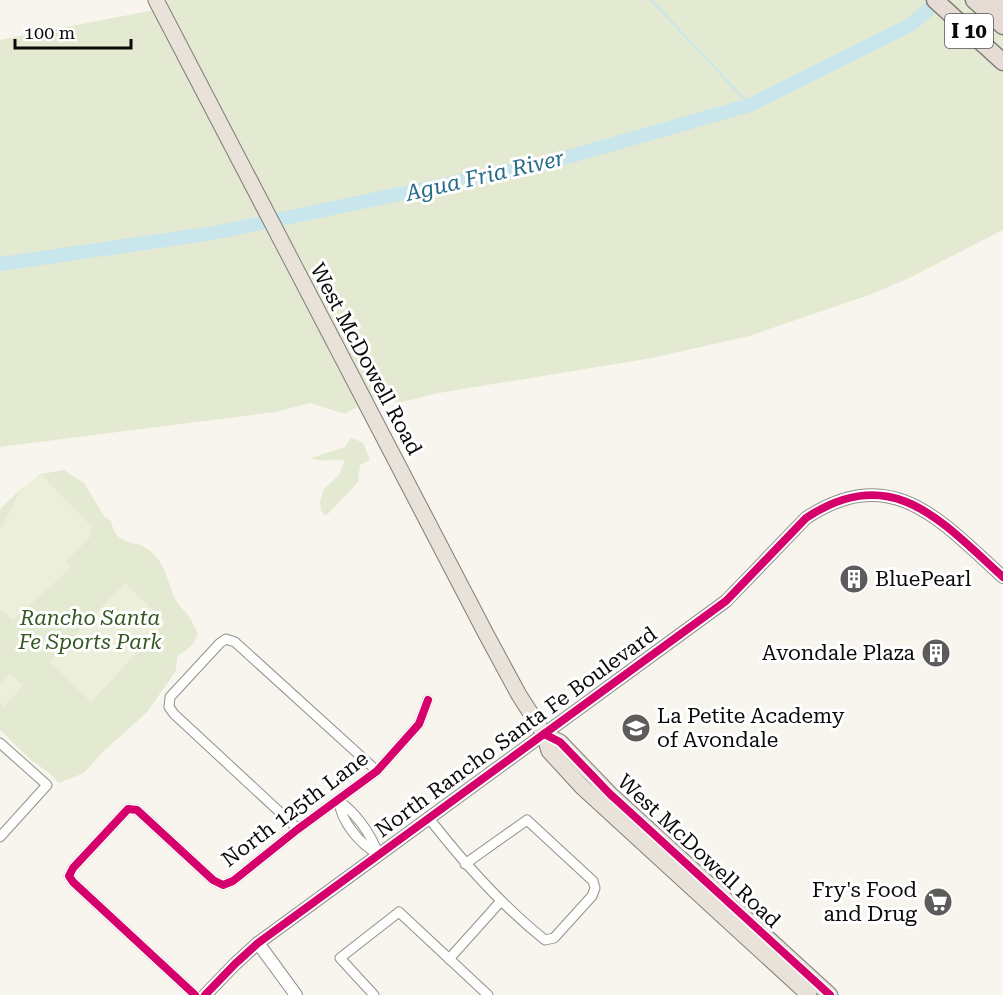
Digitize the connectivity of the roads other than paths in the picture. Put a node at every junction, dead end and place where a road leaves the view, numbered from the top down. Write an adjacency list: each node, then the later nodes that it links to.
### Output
1 (935, 0): 7 (highway, I 10)
2 (974, 0): 6 (highway)
3 (992, 0): 5 (highway, I 10)
4 (158, 4): 10 (main road, West McDowell Road)
5 (1003, 10)
6 (1003, 26)
7 (1003, 62)
8 (1003, 577): 10 (street, North Rancho Santa Fe Boulevard)
9 (428, 700): 12 (street, North 125th Lane)
10 (544, 734): 14 (street, North Rancho Santa Fe Boulevard); 20 (main road, West McDowell Road)
11 (0, 743): 16 (street)
12 (377, 771): 13 (street, North 125th Lane); 15 (street)
13 (339, 801): 15 (street, North 125th Lane); 17 (street)
14 (428, 817): 17 (street, North Rancho Santa Fe Boulevard); 18 (street)
15 (298, 829): 24 (street, North 125th Lane)
16 (0, 837)
17 (378, 854): 21 (street, North Rancho Santa Fe Boulevard)
18 (465, 864): 19 (street); 19 (street)
19 (501, 901): 22 (street)
20 (755, 936): 28 (main road, West McDowell Road); 29 (main road, West McDowell Road)
21 (258, 943): 25 (street, North Rancho Santa Fe Boulevard); 26 (street)
22 (449, 959): 23 (street); 27 (street)
23 (370, 994)
24 (195, 995)
25 (205, 995)
26 (296, 995)
27 (488, 995)
28 (809, 995)
29 (830, 995)

